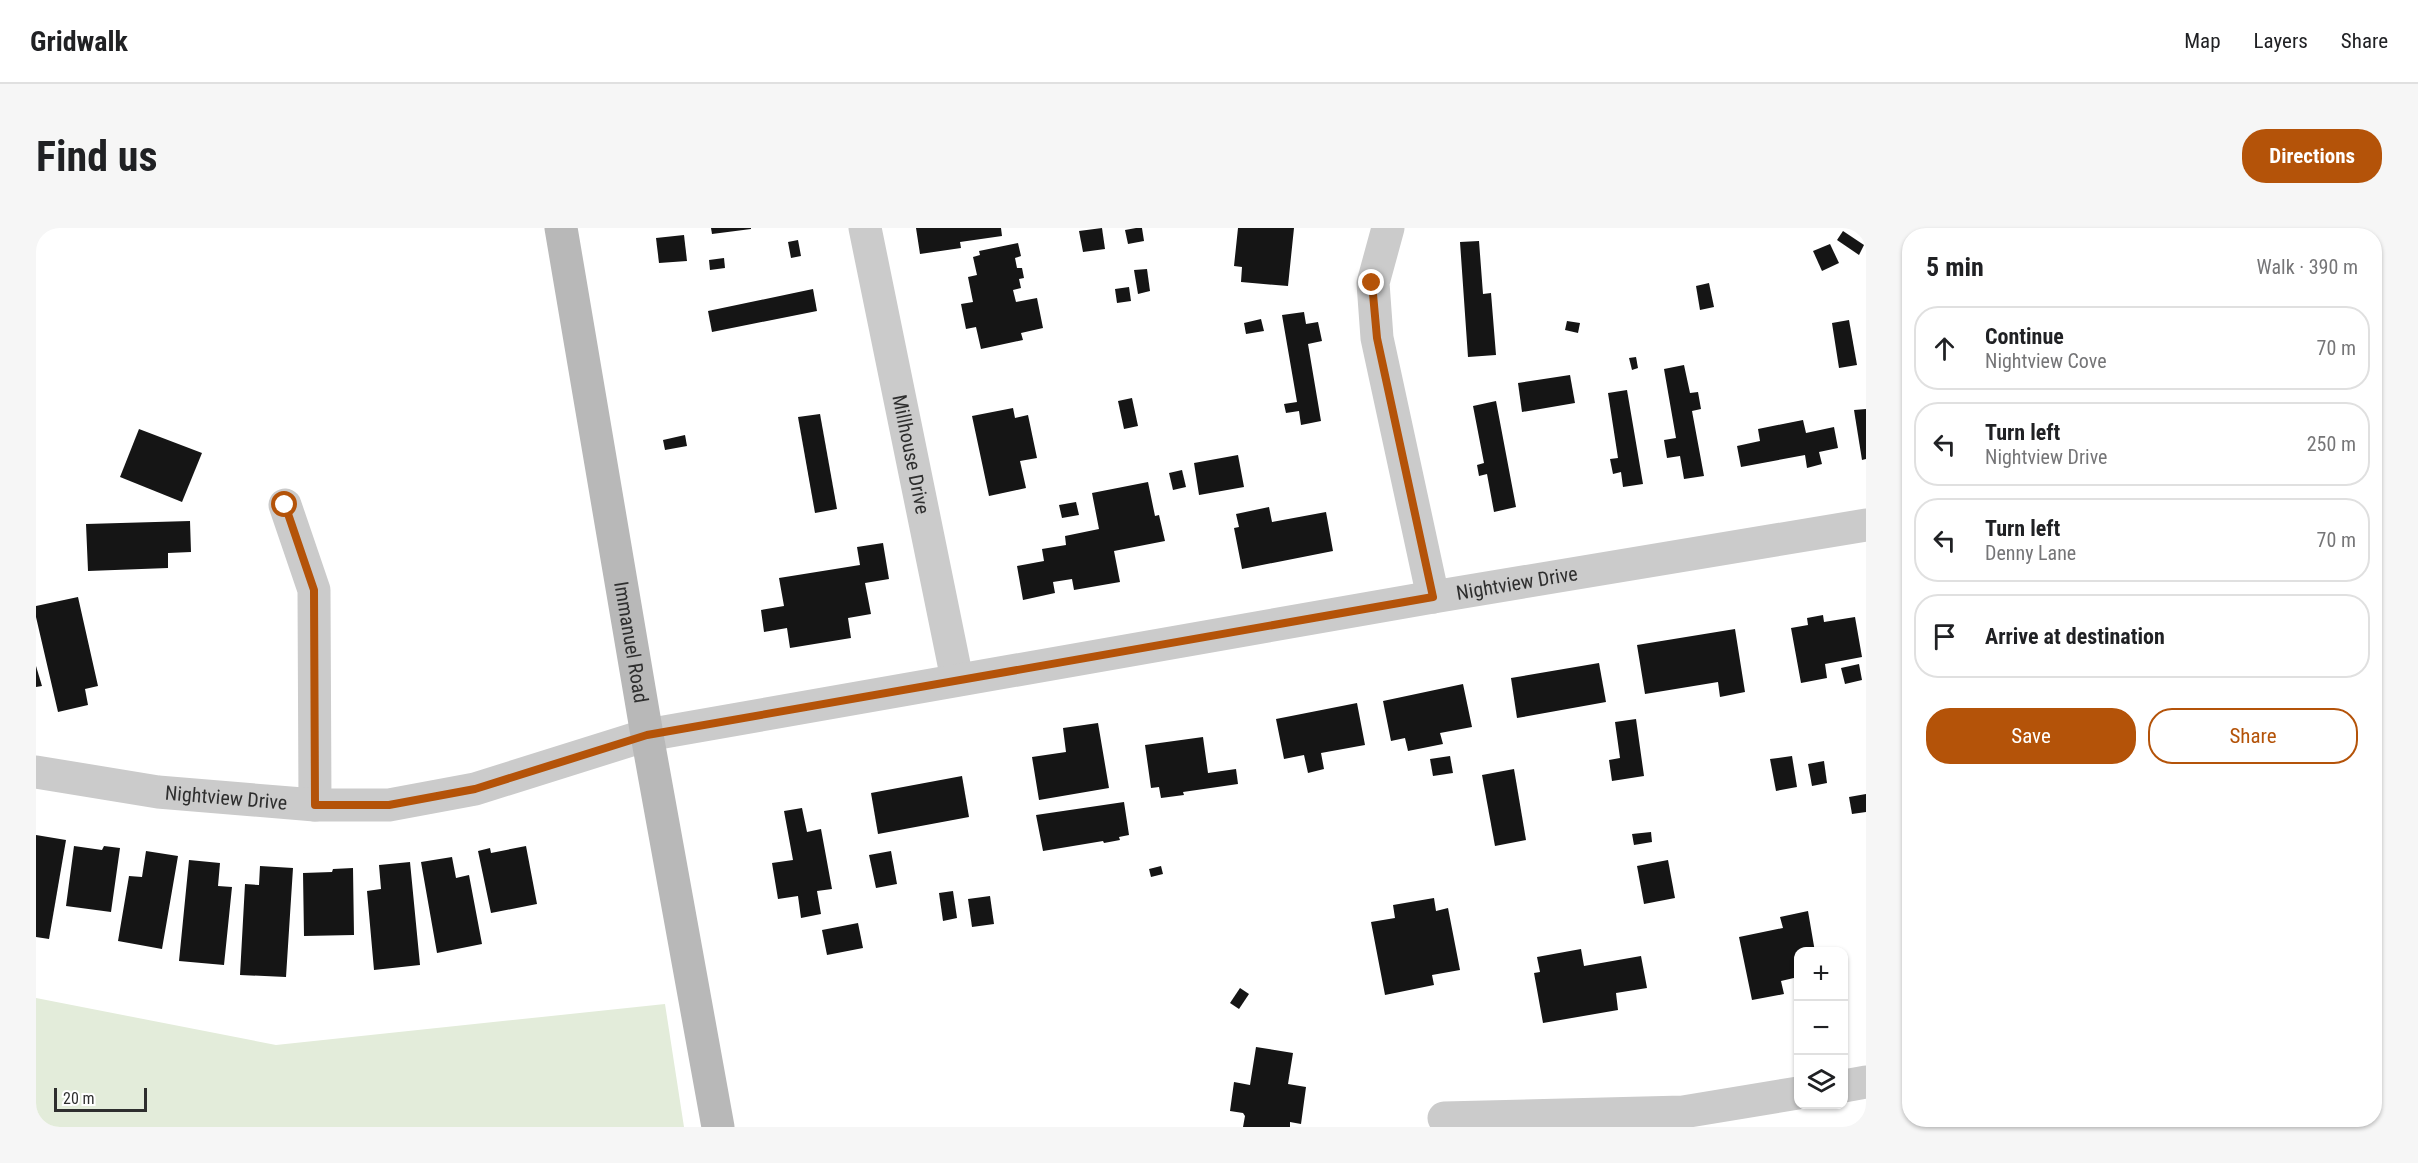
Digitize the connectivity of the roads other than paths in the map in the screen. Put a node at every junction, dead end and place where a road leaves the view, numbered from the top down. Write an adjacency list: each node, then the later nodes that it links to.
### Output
1 (561, 228): 8 (street, Immanuel Road)
2 (865, 228): 7 (street, Millhouse Drive)
3 (1388, 228): 6 (street)
4 (285, 505): 10 (street)
5 (1866, 525): 6 (street, Nightview Drive)
6 (1433, 597): 7 (street, Nightview Drive)
7 (957, 679): 8 (street, Nightview Drive)
8 (647, 735): 10 (street, Nightview Drive); 15 (street, Immanuel Road)
9 (36, 772): 10 (street, Nightview Drive)
10 (315, 805)
11 (1866, 1082): 12 (street)
12 (1848, 1085)
13 (1794, 1094): 14 (street)
14 (1444, 1118)
15 (718, 1127)

